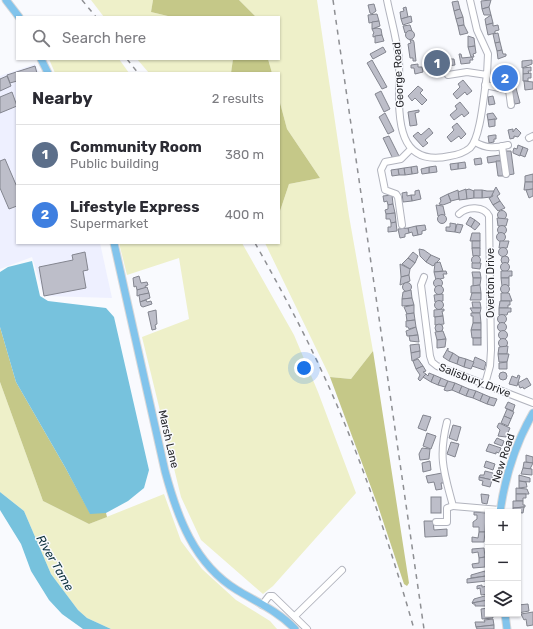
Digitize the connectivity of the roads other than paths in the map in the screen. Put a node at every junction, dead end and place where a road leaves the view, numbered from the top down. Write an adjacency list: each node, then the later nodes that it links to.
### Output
1 (6, 0): 4 (main road)
2 (387, 0): 12 (street, George Road)
3 (470, 0): 7 (street)
4 (18, 16)
5 (42, 60): 6 (main road)
6 (48, 72)
7 (487, 75): 8 (street); 9 (street)
8 (448, 76)
9 (485, 85): 10 (street); 11 (street)
10 (511, 105)
11 (475, 142): 12 (street); 13 (street)
12 (411, 149): 15 (street)
13 (506, 174)
14 (459, 214): 18 (street, Overton Drive)
15 (402, 225)
16 (114, 244): 27 (main road, Marsh Lane)
17 (424, 277): 18 (street, Salisbury Drive)
18 (485, 384): 19 (street, Salisbury Drive)
19 (533, 403)
20 (533, 413): 24 (main road, New Road)
21 (447, 422): 22 (street)
22 (453, 506): 23 (street); 25 (street)
23 (485, 509)
24 (500, 509)
25 (436, 522)
26 (342, 570): 28 (street)
27 (262, 605): 28 (street); 30 (main road, Marsh Lane)
28 (295, 616): 31 (street)
29 (506, 617): 32 (main road)
30 (295, 629)
31 (307, 629)
32 (508, 629)

